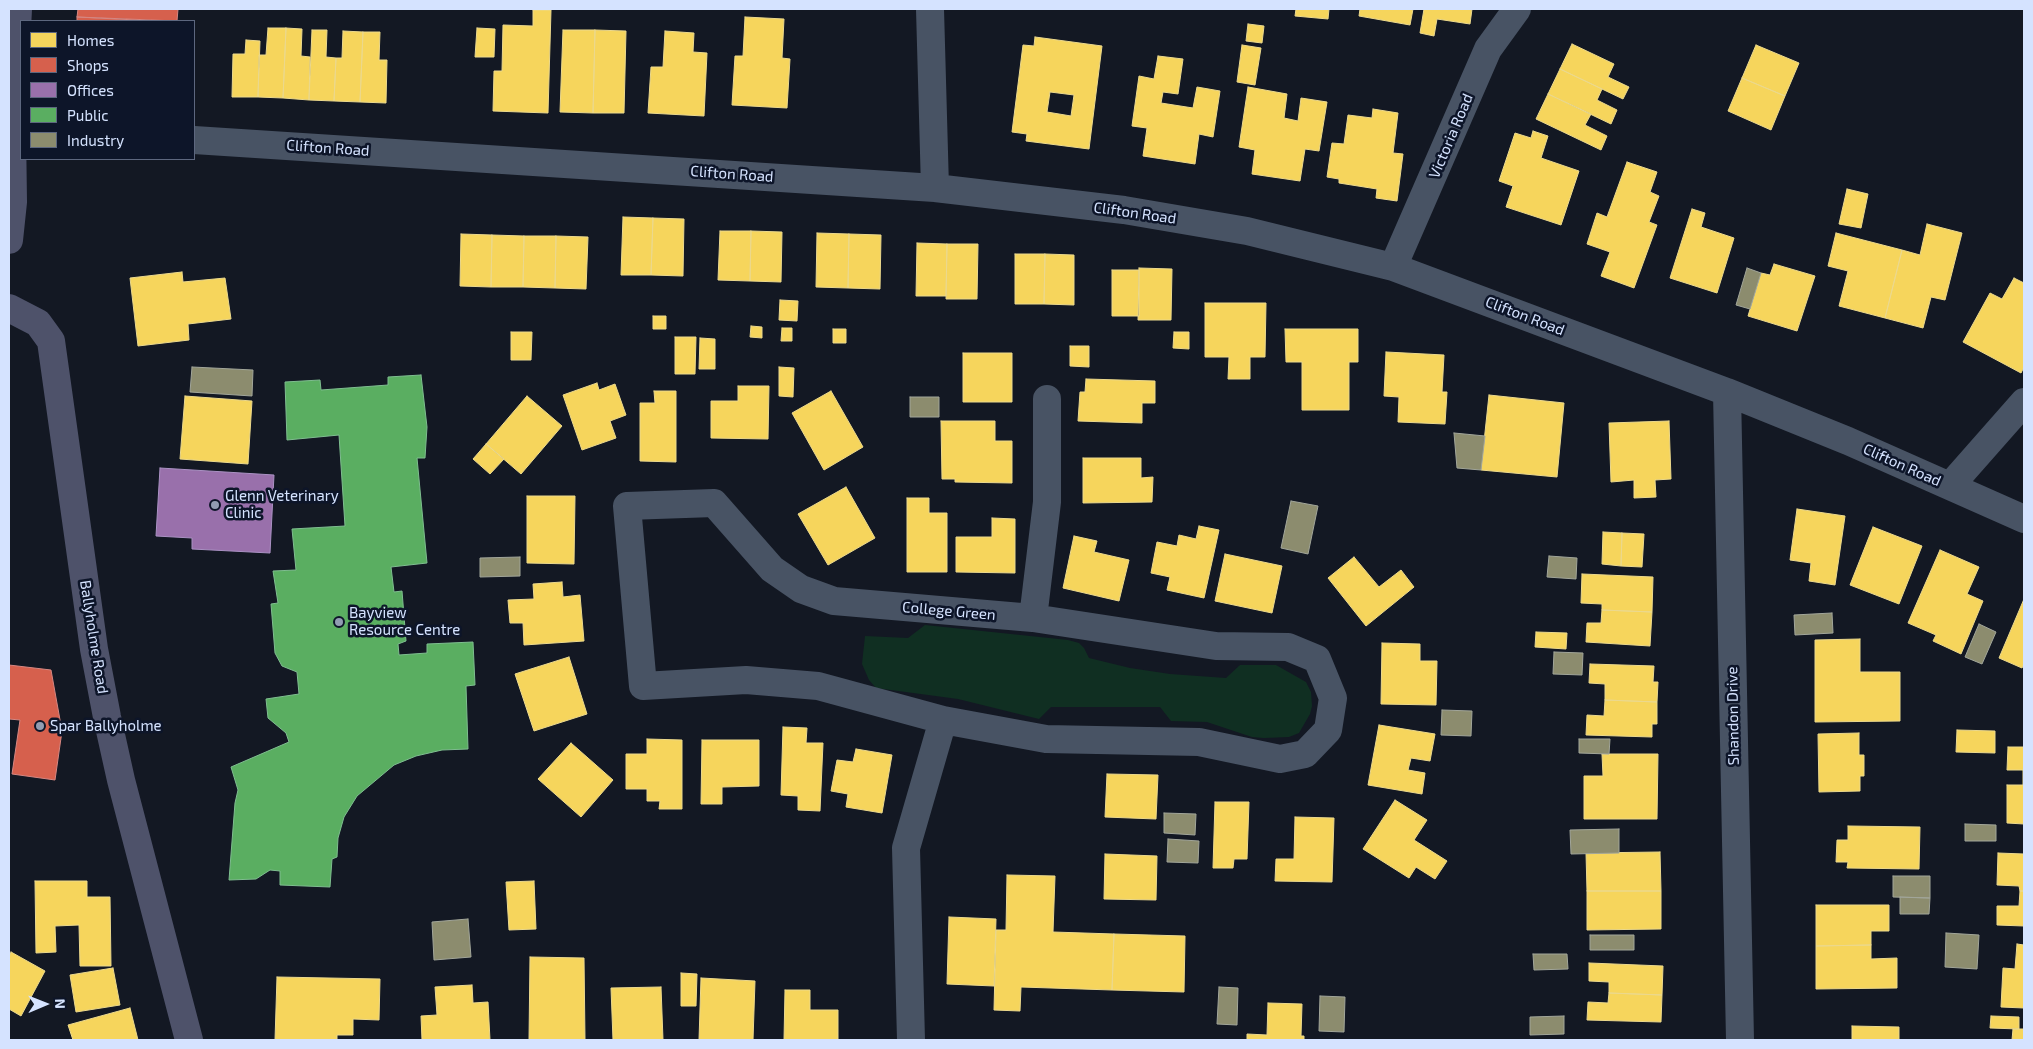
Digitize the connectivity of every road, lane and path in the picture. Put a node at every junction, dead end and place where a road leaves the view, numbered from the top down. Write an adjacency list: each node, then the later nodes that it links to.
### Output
1 (18, 9): 4 (main road)
2 (930, 9): 6 (street)
3 (1517, 9): 8 (street, Victoria Road)
4 (14, 129): 7 (main road)
5 (195, 140): 6 (street, Clifton Road)
6 (935, 188): 8 (street, Clifton Road)
7 (9, 240)
8 (1394, 267): 10 (street, Clifton Road)
9 (9, 308): 17 (main road, Ballyholme Road)
10 (1727, 392): 13 (street, Clifton Road); 19 (street, Shandon Drive)
11 (1047, 398): 15 (street)
12 (2024, 402): 13 (street)
13 (1950, 486): 14 (street, Clifton Road)
14 (2024, 519)
15 (1033, 618): 16 (street, College Green); 16 (street, College Green)
16 (943, 720): 18 (street)
17 (188, 1040)
18 (911, 1040)
19 (1740, 1040)

